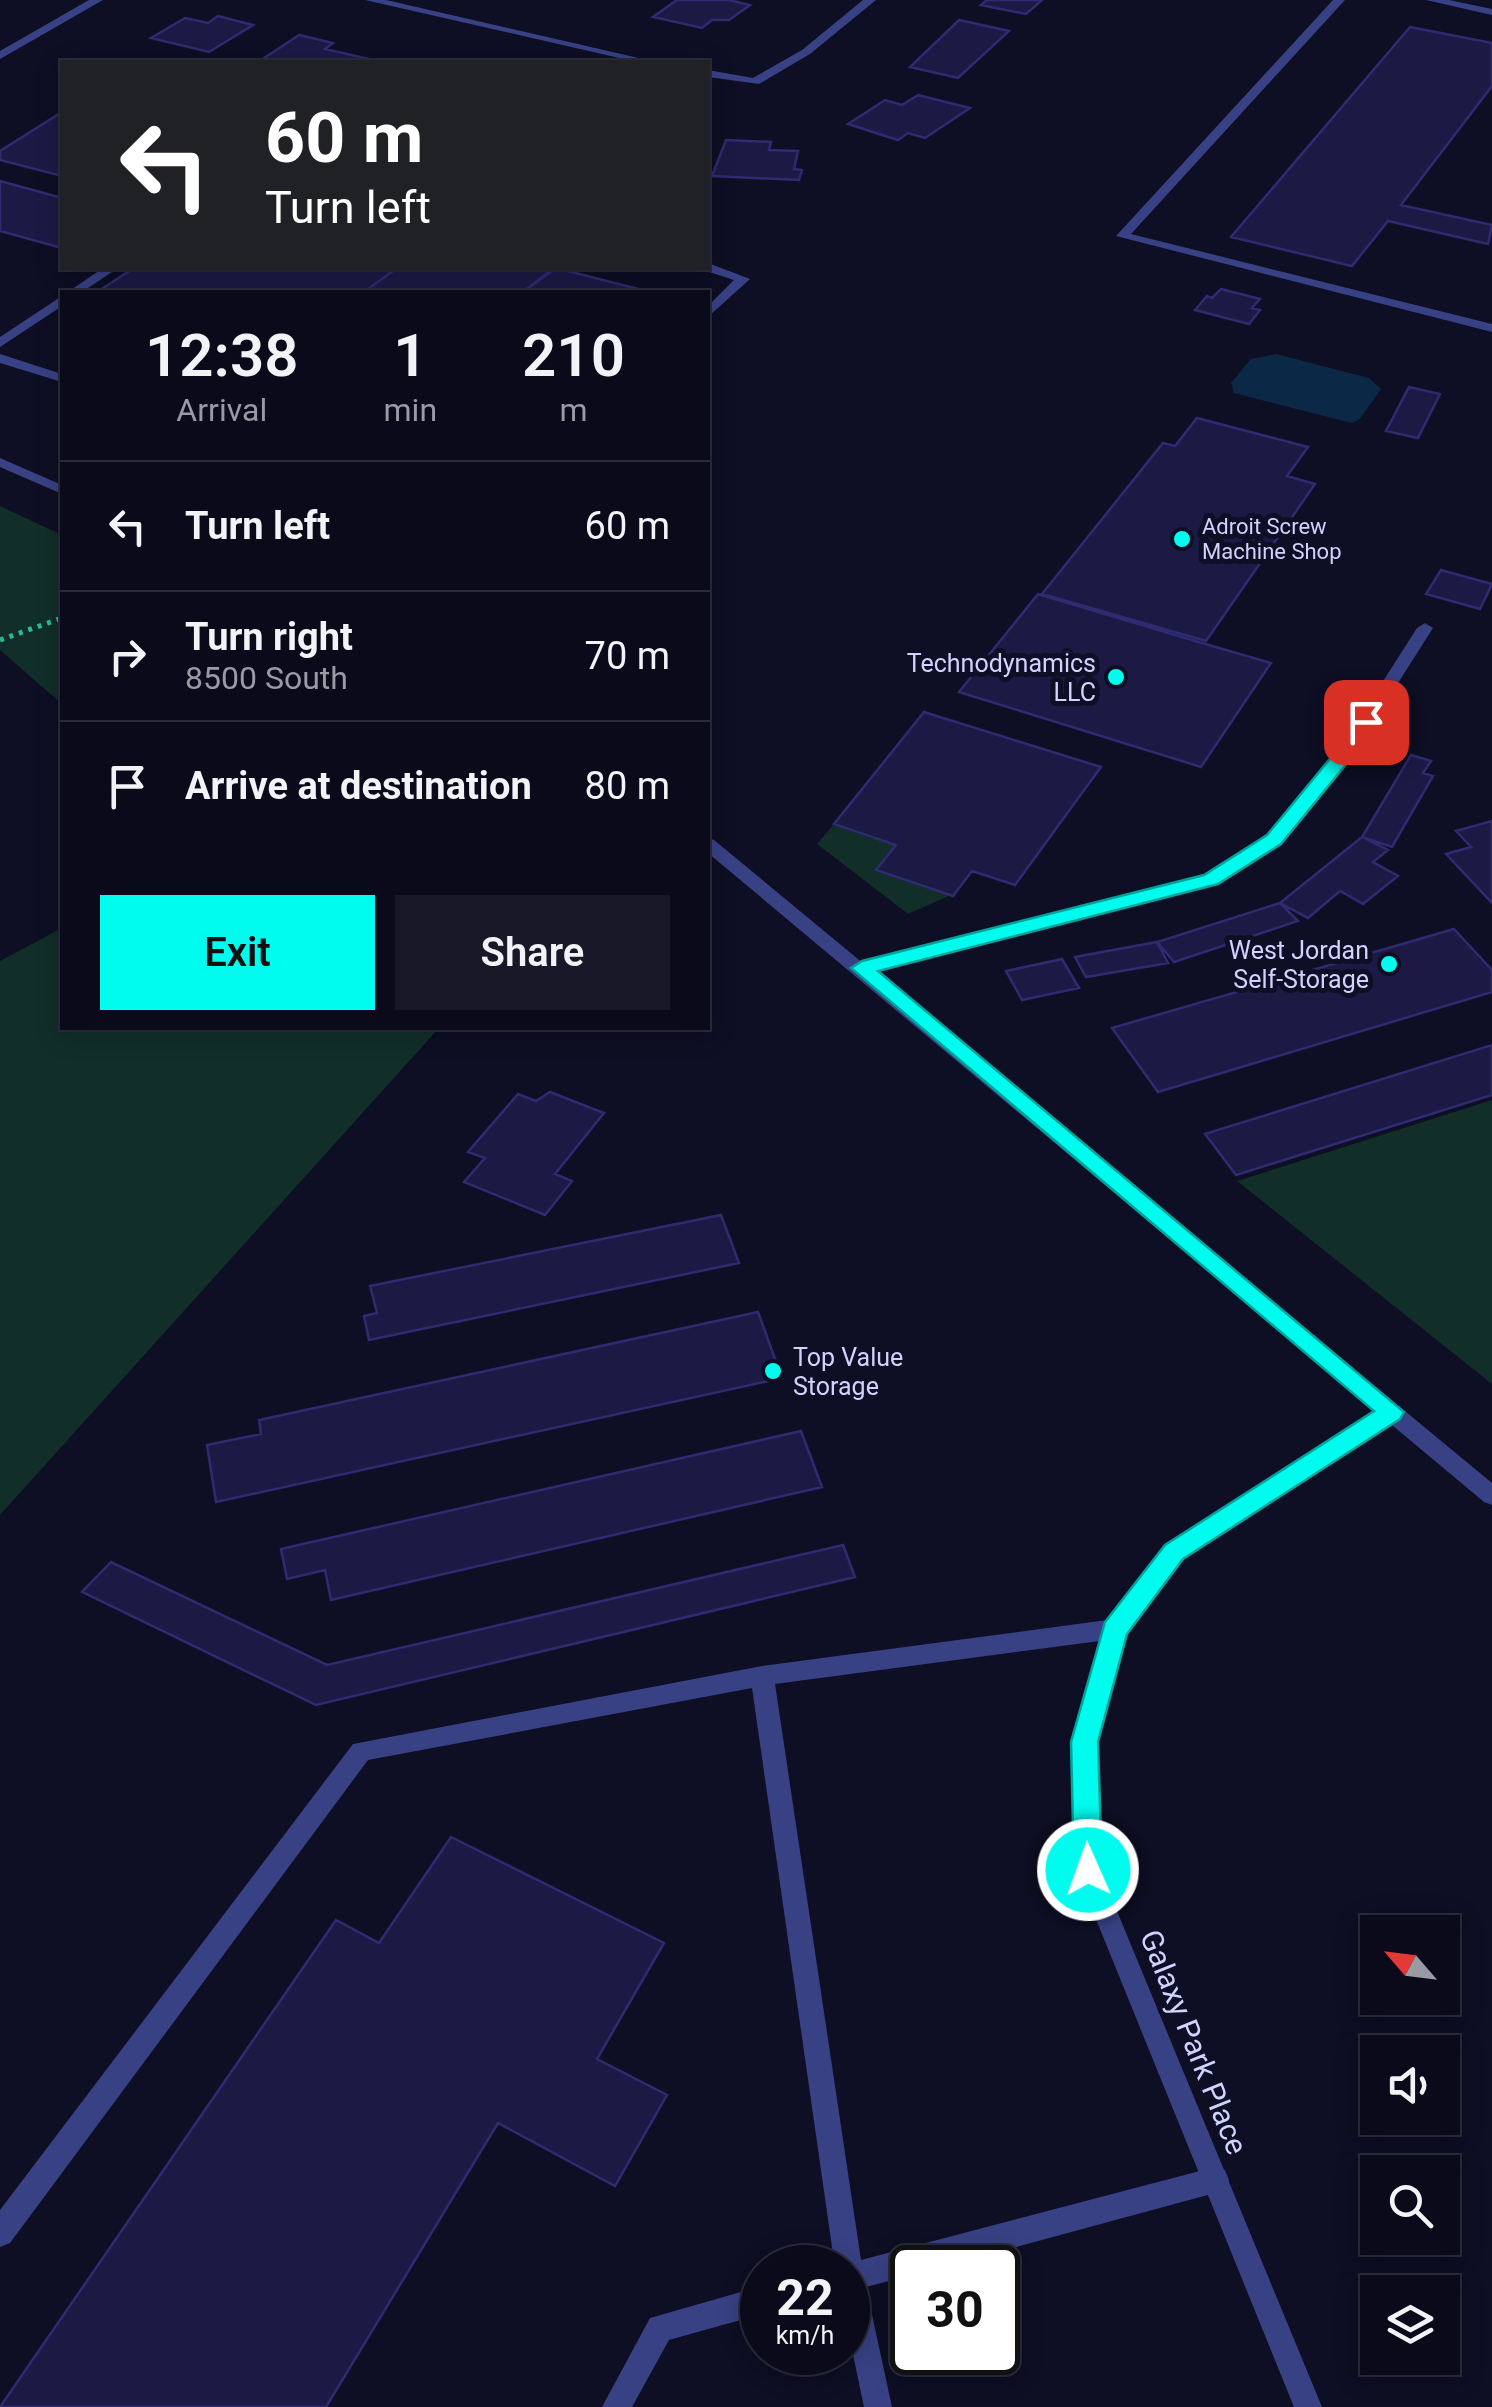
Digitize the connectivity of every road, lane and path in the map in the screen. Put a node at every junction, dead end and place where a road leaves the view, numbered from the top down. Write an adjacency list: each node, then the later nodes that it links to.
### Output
1 (97, 0): 7 (street)
2 (371, 0): 8 (street)
3 (870, 0): 9 (street)
4 (1339, 0): 15 (street)
5 (1432, 0): 6 (street)
6 (1492, 12)
7 (0, 56)
8 (641, 60)
9 (710, 74)
10 (710, 267): 14 (street)
11 (109, 270): 12 (street)
12 (77, 290)
13 (60, 301): 16 (street)
14 (710, 311)
15 (1492, 328)
16 (0, 343)
17 (0, 358): 18 (street)
18 (60, 377)
19 (0, 462): 20 (street)
20 (60, 489)
21 (60, 619): 23 (path)
22 (1426, 628): 25 (street)
23 (0, 640)
24 (710, 846): 25 (street)
25 (862, 968): 26 (street)
26 (1392, 1412): 27 (street); 28 (street, Galaxy Park Place)
27 (1492, 1496)
28 (1115, 1630): 29 (street); 30 (street, Galaxy Park Place)
29 (762, 1676): 31 (street); 32 (street)
30 (1215, 2180): 33 (street); 38 (street, Galaxy Park Place)
31 (0, 2233)
32 (844, 2245)
33 (870, 2271)
34 (740, 2306): 36 (street)
35 (870, 2371): 37 (street)
36 (616, 2407)
37 (878, 2407)
38 (1308, 2407)

